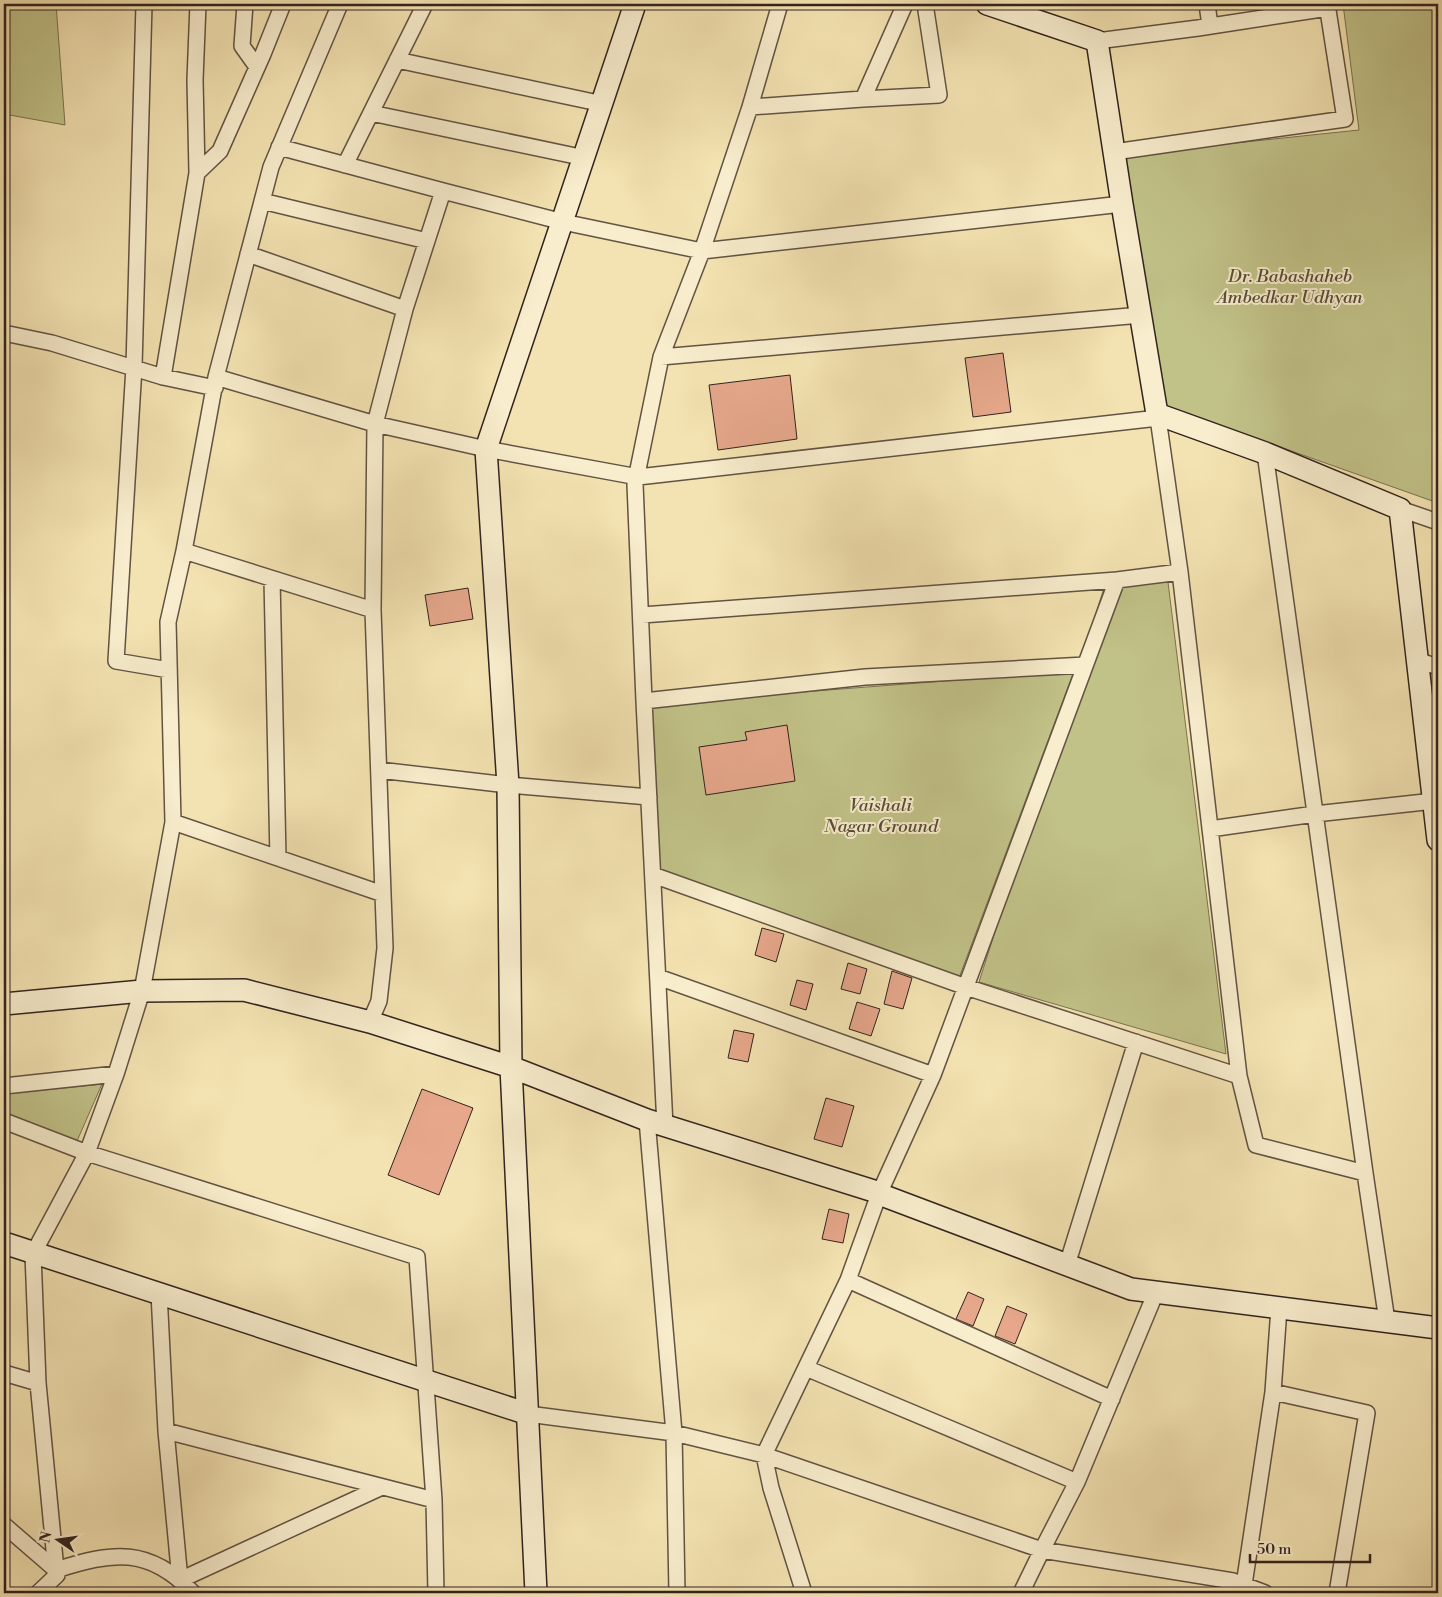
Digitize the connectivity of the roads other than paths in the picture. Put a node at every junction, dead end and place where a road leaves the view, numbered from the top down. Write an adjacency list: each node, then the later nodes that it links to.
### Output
1 (144, 4): 38 (street)
2 (198, 4): 26 (street)
3 (245, 4): 17 (street)
4 (283, 4): 17 (street)
5 (340, 4): 22 (street)
6 (425, 4): 16 (street)
7 (635, 4): 19 (street)
8 (780, 4): 20 (street)
9 (905, 4): 18 (street)
10 (925, 4): 18 (street)
11 (987, 4): 15 (street)
12 (1207, 4): 14 (street)
13 (1327, 6): 14 (street); 23 (street)
14 (1210, 26): 15 (street)
15 (1097, 41): 23 (street)
16 (397, 60): 19 (street); 21 (street)
17 (257, 67): 26 (street)
18 (863, 99): 20 (street)
19 (602, 104): 24 (street)
20 (750, 107): 32 (street)
21 (371, 113): 24 (street); 25 (street)
22 (279, 147): 25 (street); 28 (street)
23 (1114, 152): 29 (street)
24 (585, 158): 30 (street)
25 (345, 165): 27 (street)
26 (197, 173): 39 (street)
27 (443, 192): 30 (street); 31 (street)
28 (262, 200): 31 (street); 33 (street)
29 (1122, 204): 32 (street); 35 (street)
30 (563, 222): 32 (street); 43 (street)
31 (427, 241): 34 (street)
32 (702, 251): 37 (street)
33 (248, 254): 34 (street); 40 (street)
34 (404, 309): 42 (street)
35 (1141, 315): 37 (street); 41 (street)
36 (4, 333): 38 (street)
37 (661, 357): 45 (street)
38 (134, 367): 39 (street); 57 (street)
39 (163, 377): 40 (street)
40 (215, 383): 42 (street); 48 (street)
41 (1157, 416): 44 (street); 45 (street); 49 (street)
42 (375, 424): 43 (street); 52 (street)
43 (486, 449): 45 (street); 60 (street)
44 (1265, 453): 46 (street); 63 (street)
45 (638, 477): 53 (street)
46 (1400, 509): 47 (street); 54 (street)
47 (1438, 522)
48 (184, 551): 50 (street); 57 (street)
49 (1180, 572): 51 (street); 65 (street)
50 (272, 579): 52 (street); 67 (street)
51 (1117, 580): 53 (street); 55 (street)
52 (373, 610): 59 (street)
53 (642, 615): 58 (street)
54 (1417, 660): 56 (street); 62 (street)
55 (1085, 665): 58 (street); 71 (street)
56 (1438, 667)
57 (169, 670): 64 (street)
58 (644, 702): 61 (street)
59 (379, 770): 60 (street); 69 (street)
60 (508, 784): 61 (street); 76 (street)
61 (649, 797): 68 (street)
62 (1434, 801): 63 (street); 66 (street)
63 (1315, 814): 65 (street); 84 (street)
64 (173, 822): 67 (street); 72 (street)
65 (1210, 829): 79 (street)
66 (1438, 840)
67 (278, 858): 69 (street)
68 (654, 875): 70 (street); 71 (street)
69 (384, 894): 74 (street)
70 (658, 977): 78 (street); 82 (street)
71 (966, 987): 75 (street); 78 (street)
72 (142, 991): 73 (street); 74 (street); 77 (street)
73 (4, 1004)
74 (370, 1022): 76 (street)
75 (1136, 1042): 79 (street); 88 (street)
76 (511, 1067): 82 (street); 101 (street)
77 (116, 1074): 80 (street); 83 (street)
78 (934, 1075): 85 (street)
79 (1239, 1076): 84 (street)
80 (4, 1086)
81 (4, 1121): 83 (street)
82 (656, 1123): 85 (street); 103 (street)
83 (87, 1153): 87 (street); 97 (street)
84 (1365, 1172): 93 (street)
85 (879, 1194): 88 (street); 89 (street)
86 (4, 1243): 87 (street)
87 (33, 1254): 91 (street); 98 (street)
88 (1067, 1265): 90 (street)
89 (848, 1280): 95 (street); 100 (street)
90 (1156, 1292): 92 (street); 100 (street)
91 (159, 1293): 97 (street); 102 (street)
92 (1279, 1308): 93 (street); 99 (street)
93 (1387, 1321): 94 (street)
94 (1438, 1328)
95 (806, 1368): 104 (street); 105 (street)
96 (4, 1373): 98 (street)
97 (425, 1380): 101 (street); 107 (street)
98 (38, 1383): 110 (street)
99 (1273, 1392): 112 (street); 121 (street)
100 (1112, 1399): 105 (street)
101 (528, 1414): 103 (street); 116 (street)
102 (166, 1432): 106 (street); 111 (street)
103 (674, 1433): 104 (street); 117 (street)
104 (764, 1455): 109 (street); 118 (street)
105 (1077, 1482): 109 (street)
106 (382, 1487): 107 (street); 111 (street)
107 (434, 1500): 115 (street)
108 (4, 1525): 110 (street)
109 (1042, 1550): 112 (street); 119 (street)
110 (56, 1570): 111 (street); 113 (street)
111 (180, 1580): 114 (street)
112 (1244, 1585): 120 (street)
113 (38, 1593)
114 (193, 1593)
115 (436, 1593)
116 (536, 1593)
117 (677, 1593)
118 (804, 1593)
119 (1021, 1593)
120 (1265, 1593)
121 (1338, 1593)

